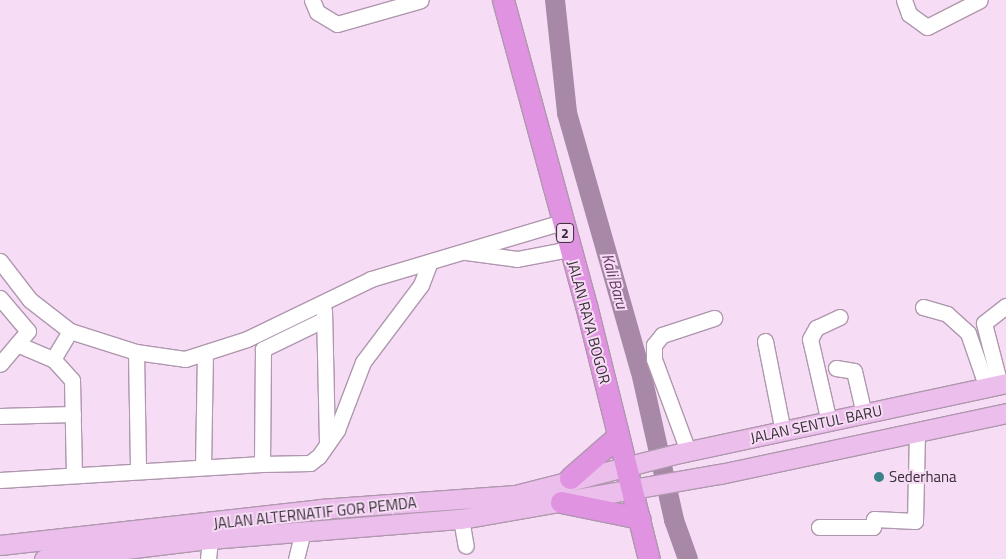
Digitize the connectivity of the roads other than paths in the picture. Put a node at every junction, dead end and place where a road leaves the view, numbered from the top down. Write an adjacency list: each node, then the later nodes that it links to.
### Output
1 (312, 0): 2 (street)
2 (420, 0)
3 (503, 0): 7 (highway, JALAN RAYA BOGOR / 2)
4 (516, 0): 7 (highway, JALAN RAYA BOGOR / 2)
5 (904, 0): 6 (street)
6 (975, 1)
7 (553, 167): 8 (highway, JALAN RAYA BOGOR / 2); 39 (highway, JALAN RAYA BOGOR / 2)
8 (562, 222): 9 (highway, JALAN RAYA BOGOR / 2); 10 (street)
9 (570, 249): 10 (street); 36 (highway, JALAN RAYA BOGOR / 2)
10 (462, 251): 12 (street)
11 (0, 261): 20 (street)
12 (430, 262): 14 (street); 37 (street)
13 (0, 298): 22 (street)
14 (326, 299): 19 (street); 24 (street)
15 (1006, 306): 28 (street)
16 (923, 307): 28 (street)
17 (840, 317): 33 (street)
18 (714, 318): 38 (street)
19 (323, 320): 37 (street); 40 (street)
20 (70, 331): 23 (street); 25 (street)
21 (765, 341): 35 (street)
22 (17, 344): 25 (street); 26 (street)
23 (136, 352): 24 (street); 42 (street)
24 (205, 356): 41 (street)
25 (53, 360): 30 (street)
26 (0, 364)
27 (836, 368): 31 (street)
28 (998, 385): 31 (main road, JALAN SENTUL BARU)
29 (1006, 413): 34 (main road, JALAN SENTUL BARU)
30 (73, 414): 32 (street); 43 (street)
31 (864, 414): 33 (main road, JALAN SENTUL BARU)
32 (0, 416)
33 (829, 422): 35 (main road, JALAN SENTUL BARU)
34 (917, 431): 46 (main road, JALAN SENTUL BARU); 50 (street)
35 (783, 432): 38 (main road, JALAN SENTUL BARU)
36 (618, 436): 39 (highway, JALAN RAYA BOGOR / 2); 44 (highway)
37 (328, 444): 40 (street)
38 (684, 452): 39 (main road, JALAN SENTUL BARU)
39 (638, 463): 44 (main road, JALAN ALTERNATIF GOR PEMDA); 46 (highway, JALAN RAYA BOGOR / 2)
40 (262, 464): 41 (street)
41 (203, 467): 42 (street)
42 (138, 470): 43 (street)
43 (74, 474): 45 (street)
44 (570, 478): 53 (main road, JALAN ALTERNATIF GOR PEMDA)
45 (0, 480)
46 (643, 489): 47 (main road, JALAN ALTERNATIF GOR PEMDA); 48 (highway, JALAN RAYA BOGOR / 2); 59 (highway, JALAN RAYA BOGOR / 2)
47 (561, 502): 48 (highway); 49 (main road, JALAN ALTERNATIF GOR PEMDA)
48 (639, 518): 58 (highway, JALAN RAYA BOGOR / 2)
49 (461, 519): 51 (main road, JALAN ALTERNATIF GOR PEMDA); 54 (street)
50 (819, 527)
51 (303, 531): 52 (main road, JALAN ALTERNATIF GOR PEMDA); 57 (street)
52 (210, 539): 55 (main road, JALAN ALTERNATIF GOR PEMDA); 56 (street)
53 (0, 545)
54 (466, 546)
55 (44, 559)
56 (208, 559)
57 (296, 559)
58 (649, 559)
59 (662, 559)

